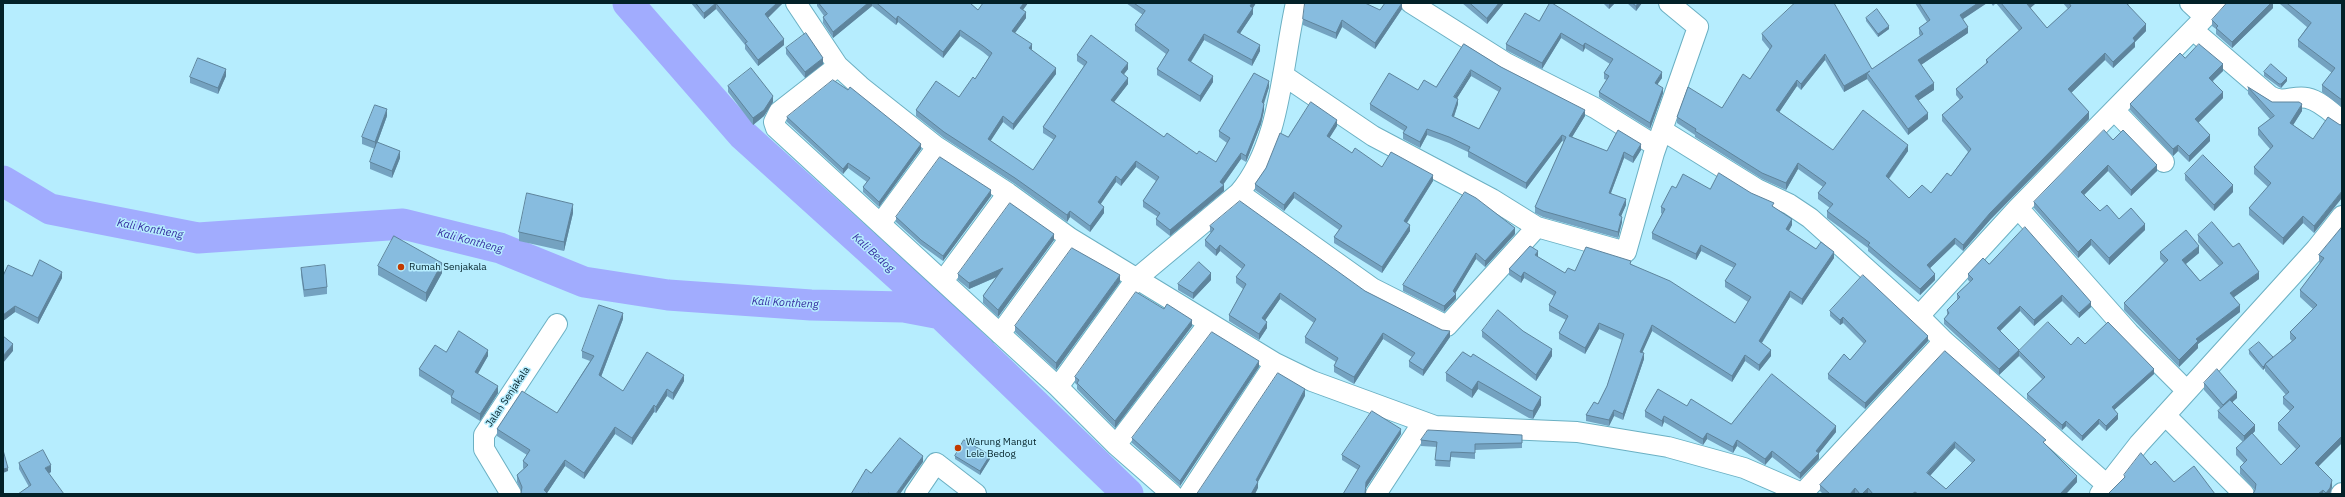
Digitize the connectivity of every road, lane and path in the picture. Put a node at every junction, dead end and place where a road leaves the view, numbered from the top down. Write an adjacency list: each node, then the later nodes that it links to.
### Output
1 (796, 3): 8 (street)
2 (1296, 3): 9 (street)
3 (1411, 3): 12 (street)
4 (1669, 3): 12 (street)
5 (2190, 3): 7 (street)
6 (2219, 3): 7 (street)
7 (2199, 24): 10 (street); 11 (street)
8 (838, 66): 13 (street); 19 (street)
9 (1283, 75): 16 (street); 20 (street)
10 (2114, 110): 14 (street); 17 (street)
11 (2342, 121)
12 (1659, 138): 20 (street); 24 (street)
13 (937, 147): 15 (street); 19 (street)
14 (2164, 162)
15 (1008, 193): 21 (street); 23 (street)
16 (1239, 193): 20 (street); 22 (street)
17 (2018, 208): 24 (street); 31 (street)
18 (2342, 216): 31 (street)
19 (881, 223): 23 (street)
20 (1537, 227)
21 (1070, 238): 22 (street); 27 (street)
22 (1136, 279): 25 (street); 30 (street)
23 (943, 281): 27 (street)
24 (1919, 316): 28 (street)
25 (1209, 323): 29 (street); 34 (street)
26 (557, 324): 37 (street, Jalan Senjakala)
27 (1000, 334): 30 (street)
28 (1944, 341): 35 (street); 36 (street)
29 (1275, 363): 33 (street); 41 (street)
30 (1058, 387): 34 (street)
31 (2187, 391): 32 (street)
32 (2165, 415): 35 (street); 43 (street)
33 (1423, 422): 36 (street); 42 (street)
34 (1116, 445): 40 (street)
35 (2103, 489)
36 (1804, 493)
37 (511, 494)
38 (915, 494): 39 (street)
39 (976, 494)
40 (1172, 494)
41 (1189, 494)
42 (1376, 494)
43 (2244, 494)

